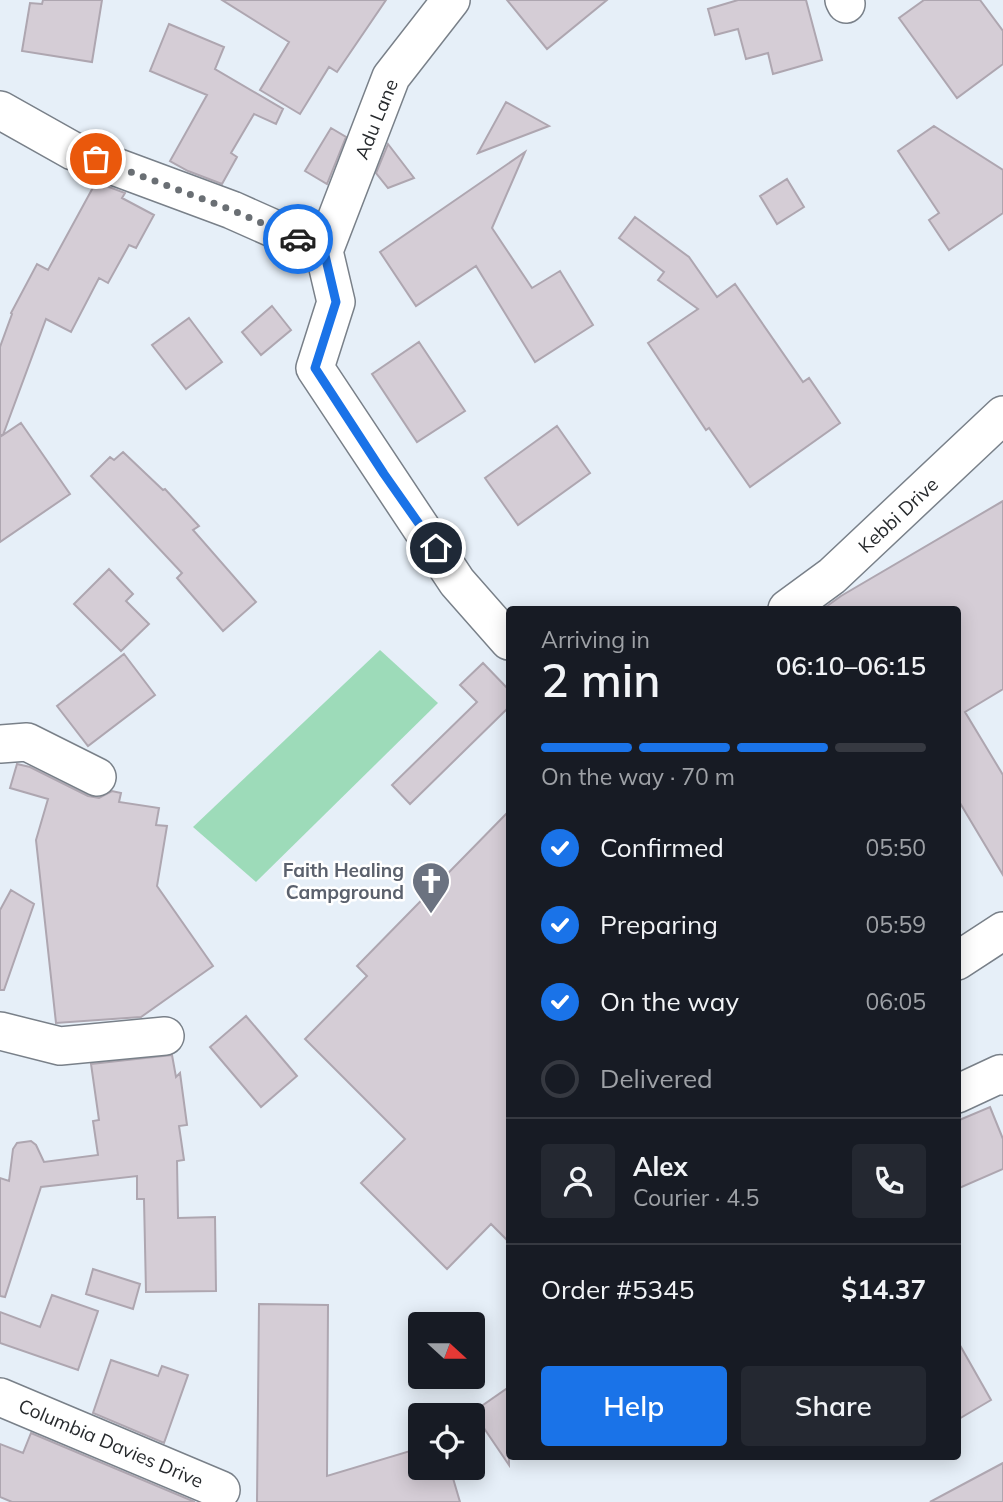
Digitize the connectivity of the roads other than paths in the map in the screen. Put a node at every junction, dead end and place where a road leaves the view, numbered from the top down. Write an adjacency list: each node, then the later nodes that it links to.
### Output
1 (451, 0): 3 (street, Adu Lane)
2 (0, 110): 3 (street)
3 (324, 251): 6 (street)
4 (1003, 415): 5 (street, Kebbi Drive)
5 (792, 606)
6 (506, 638)
7 (0, 744): 8 (street)
8 (97, 777)
9 (1003, 931): 10 (street)
10 (961, 958)
11 (0, 1031): 12 (street)
12 (165, 1036)
13 (1003, 1076): 14 (street)
14 (961, 1092)
15 (0, 1397): 16 (street, Columbia Davies Drive)
16 (221, 1490)

